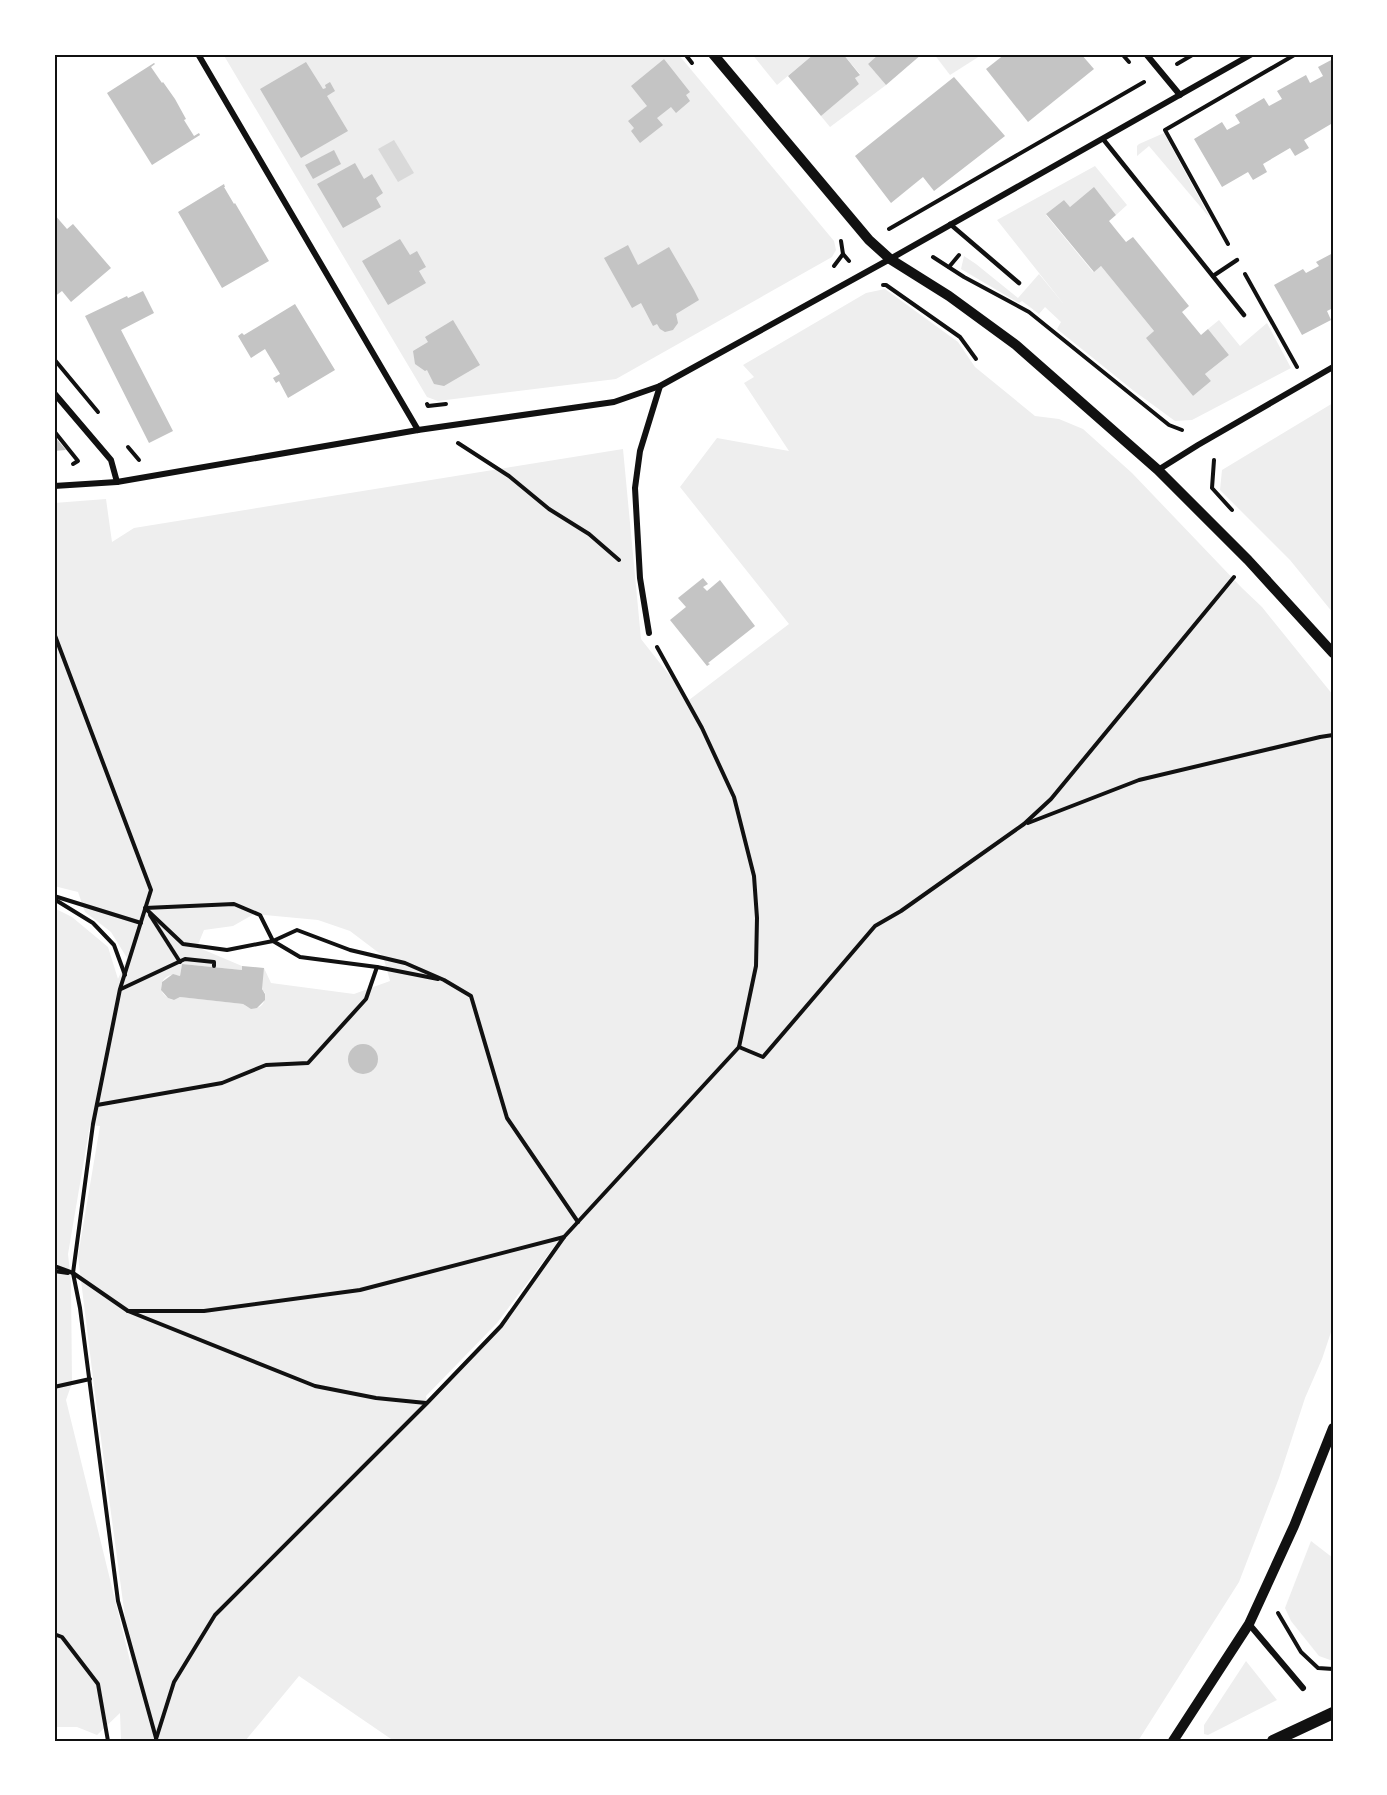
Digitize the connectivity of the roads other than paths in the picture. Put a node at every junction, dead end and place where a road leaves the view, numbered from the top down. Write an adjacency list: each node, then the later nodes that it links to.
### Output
1 (198, 54): 16 (street)
2 (713, 54): 8 (street)
3 (1146, 54): 5 (street)
4 (1252, 54): 5 (street)
5 (1180, 95): 6 (street)
6 (1103, 139): 7 (street); 10 (lane)
7 (950, 224): 8 (street); 11 (lane)
8 (890, 259): 14 (street); 17 (street)
9 (1237, 261): 10 (lane)
10 (1213, 276): 12 (lane)
11 (1020, 283)
12 (1244, 315)
13 (1333, 367): 17 (street)
14 (660, 386): 16 (street); 20 (street)
15 (54, 393): 18 (street)
16 (417, 430): 18 (street)
17 (1158, 470): 21 (street)
18 (117, 482): 19 (street)
19 (54, 486)
20 (650, 633)
21 (1333, 653)
22 (1333, 1428): 23 (street)
23 (1249, 1624): 24 (street); 26 (street)
24 (1303, 1688)
25 (1333, 1713): 27 (main road)
26 (1173, 1741)
27 (1273, 1741)

